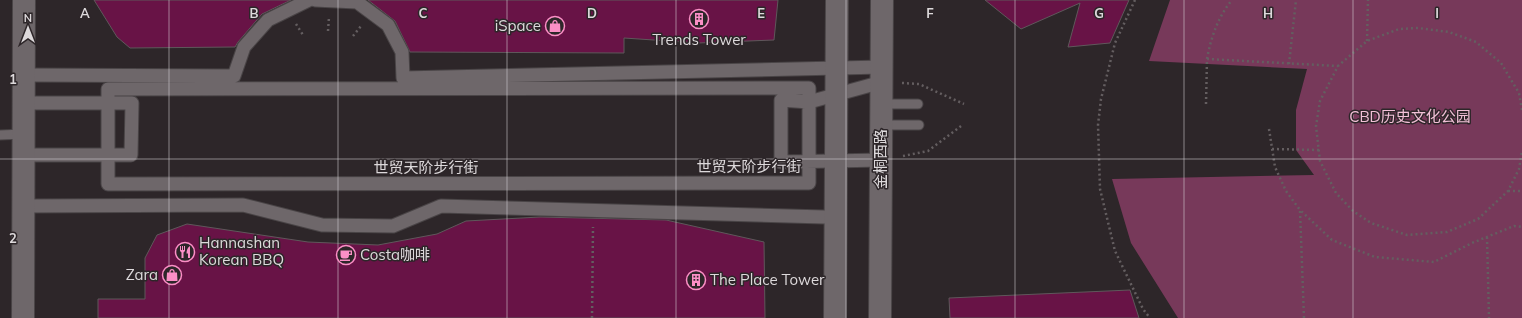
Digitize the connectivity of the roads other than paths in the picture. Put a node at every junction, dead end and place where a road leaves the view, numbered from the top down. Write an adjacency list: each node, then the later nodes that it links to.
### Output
1 (24, 0): 7 (main road)
2 (309, 0): 7 (street)
3 (314, 0): 6 (street)
4 (837, 0): 6 (main road)
5 (882, 0): 8 (main road, 金桐西路)
6 (836, 68): 8 (street); 9 (main road)
7 (24, 75): 11 (main road)
8 (882, 75): 9 (street); 14 (main road, 金桐西路)
9 (836, 95): 10 (street); 19 (main road)
10 (809, 102): 12 (street, 世贸天阶步行街); 21 (street, 世贸天阶步行街); 21 (street)
11 (24, 103): 12 (street); 17 (main road)
12 (108, 103): 18 (street, 世贸天阶步行街); 18 (street)
13 (918, 104): 14 (lane)
14 (881, 115): 15 (lane); 20 (main road, 金桐西路)
15 (919, 125)
16 (0, 134): 17 (lane)
17 (24, 144): 18 (street); 22 (main road)
18 (108, 155): 21 (street, 世贸天阶步行街)
19 (836, 160): 20 (street); 21 (street); 25 (main road)
20 (881, 160): 26 (main road, 金桐西路)
21 (809, 161)
22 (24, 206): 23 (street); 24 (main road)
23 (824, 217)
24 (23, 318)
25 (835, 318)
26 (880, 318)

